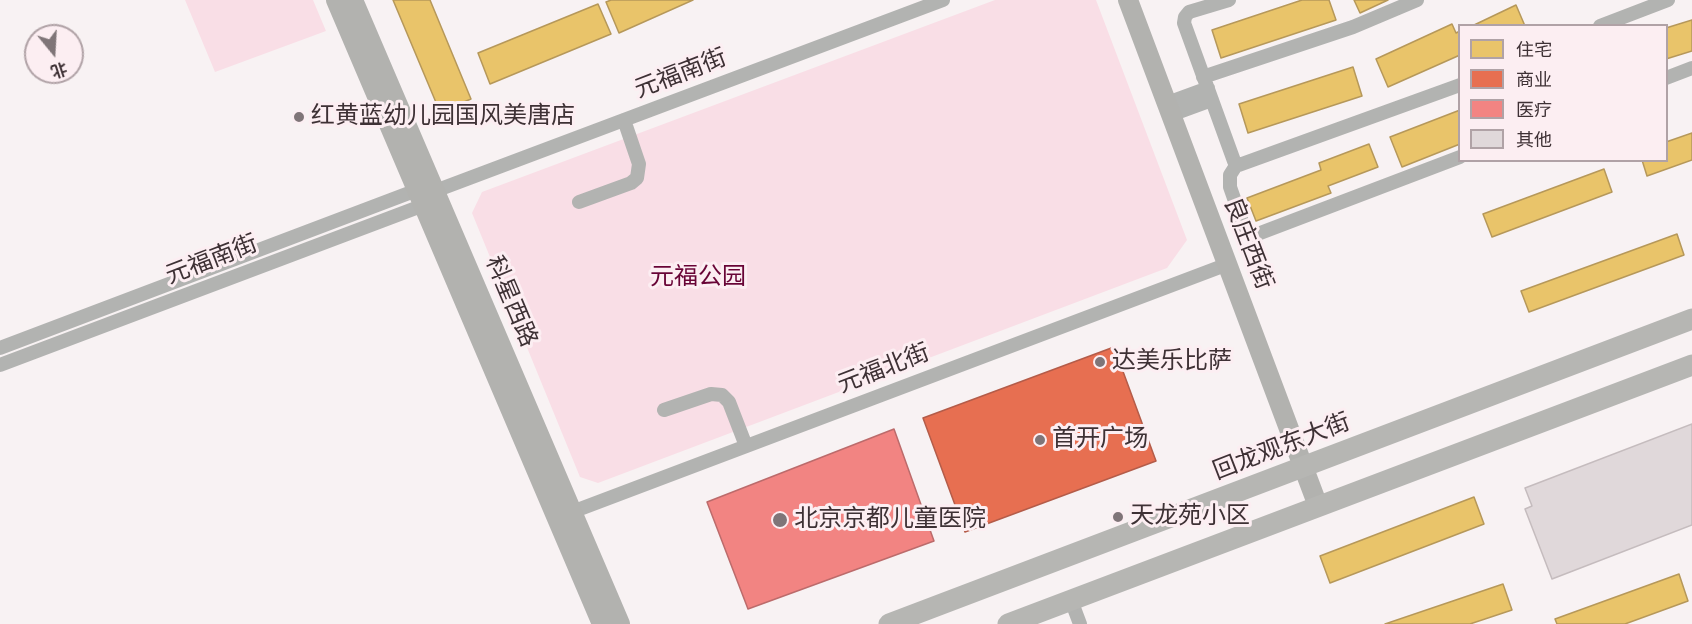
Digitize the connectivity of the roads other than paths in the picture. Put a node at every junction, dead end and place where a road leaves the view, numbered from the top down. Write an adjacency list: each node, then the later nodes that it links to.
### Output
1 (336, 0): 17 (street, 科星西路)
2 (353, 0): 17 (street, 科星西路)
3 (943, 0): 14 (street, 元福南街)
4 (1128, 0): 13 (street, 良庄西街)
5 (1229, 0): 12 (street)
6 (1418, 0): 12 (street)
7 (1668, 0): 8 (street)
8 (1605, 24)
9 (1692, 68): 10 (street)
10 (1668, 77)
11 (1458, 86): 16 (street)
12 (1208, 88): 13 (street); 16 (street)
13 (1169, 109): 19 (street, 良庄西街)
14 (624, 120): 17 (street, 元福南街); 18 (street)
15 (1458, 158): 16 (street)
16 (1237, 164)
17 (425, 196): 21 (street, 元福南街); 23 (street, 元福南街); 28 (street, 科星西路)
18 (579, 202)
19 (1228, 264): 25 (street, 元福北街); 26 (street, 良庄西街)
20 (1692, 319): 26 (main road, 回龙观东大街)
21 (0, 348)
22 (1692, 364): 27 (main road)
23 (0, 365)
24 (664, 410): 25 (street)
25 (746, 446): 28 (street, 元福北街)
26 (1303, 467): 27 (street, 良庄西街); 32 (main road, 回龙观东大街)
27 (1318, 506): 29 (main road)
28 (564, 515): 30 (street, 科星西路); 31 (street, 科星西路)
29 (1071, 600): 33 (main road); 34 (street)
30 (602, 624)
31 (620, 624)
32 (889, 624)
33 (1008, 624)
34 (1080, 624)

